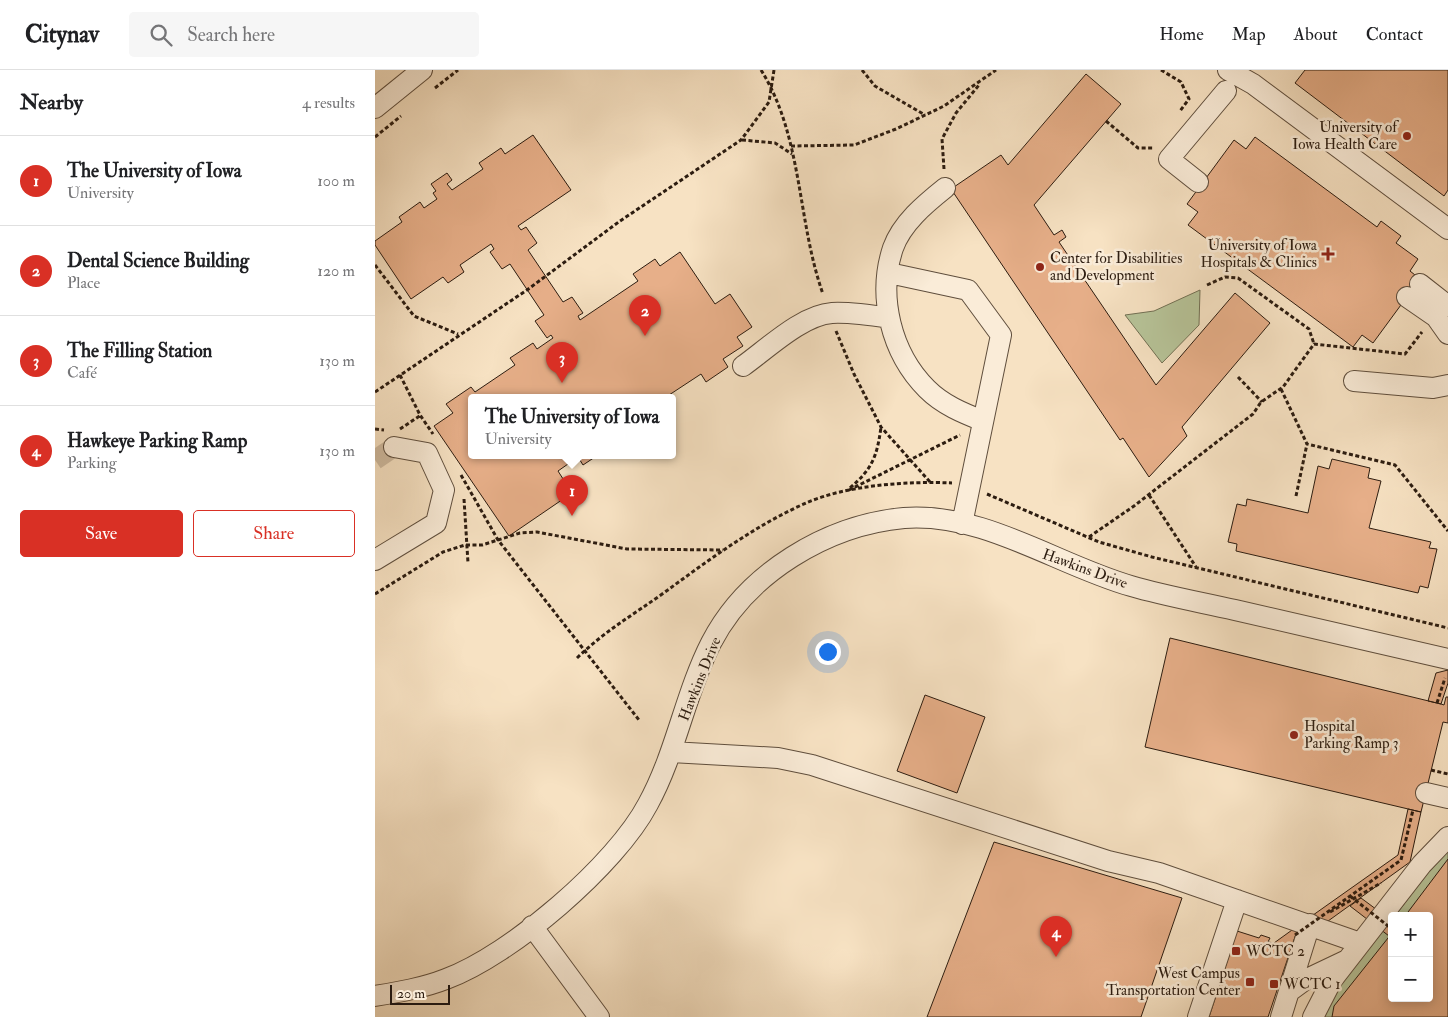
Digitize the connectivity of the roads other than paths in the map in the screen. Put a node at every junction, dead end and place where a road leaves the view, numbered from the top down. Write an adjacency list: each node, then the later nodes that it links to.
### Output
1 (422, 70): 4 (street)
2 (1228, 70): 7 (street)
3 (1226, 91): 5 (street)
4 (375, 108)
5 (1198, 182)
6 (945, 188): 8 (street)
7 (1448, 229)
8 (889, 273): 10 (street); 15 (street)
9 (1448, 306): 11 (street)
10 (889, 318): 12 (street); 15 (street)
11 (1448, 334)
12 (743, 366)
13 (1354, 381): 14 (street)
14 (1448, 385)
15 (982, 427): 17 (street)
16 (394, 447): 18 (street)
17 (962, 524): 19 (street, Hawkins Drive); 20 (street, Hawkins Drive)
18 (375, 560)
19 (1448, 659)
20 (671, 752): 24 (street); 26 (street, Hawkins Drive)
21 (1448, 786): 22 (street)
22 (1448, 798)
23 (1448, 836): 27 (street)
24 (1237, 900): 25 (street); 32 (street)
25 (1310, 925): 27 (street); 29 (street)
26 (533, 926): 30 (street, Hawkins Drive); 31 (street)
27 (1360, 943): 28 (street)
28 (1347, 960): 29 (street); 34 (street)
29 (1289, 991): 33 (street)
30 (375, 996)
31 (599, 1017)
32 (1198, 1017)
33 (1281, 1017)
34 (1313, 1017)

